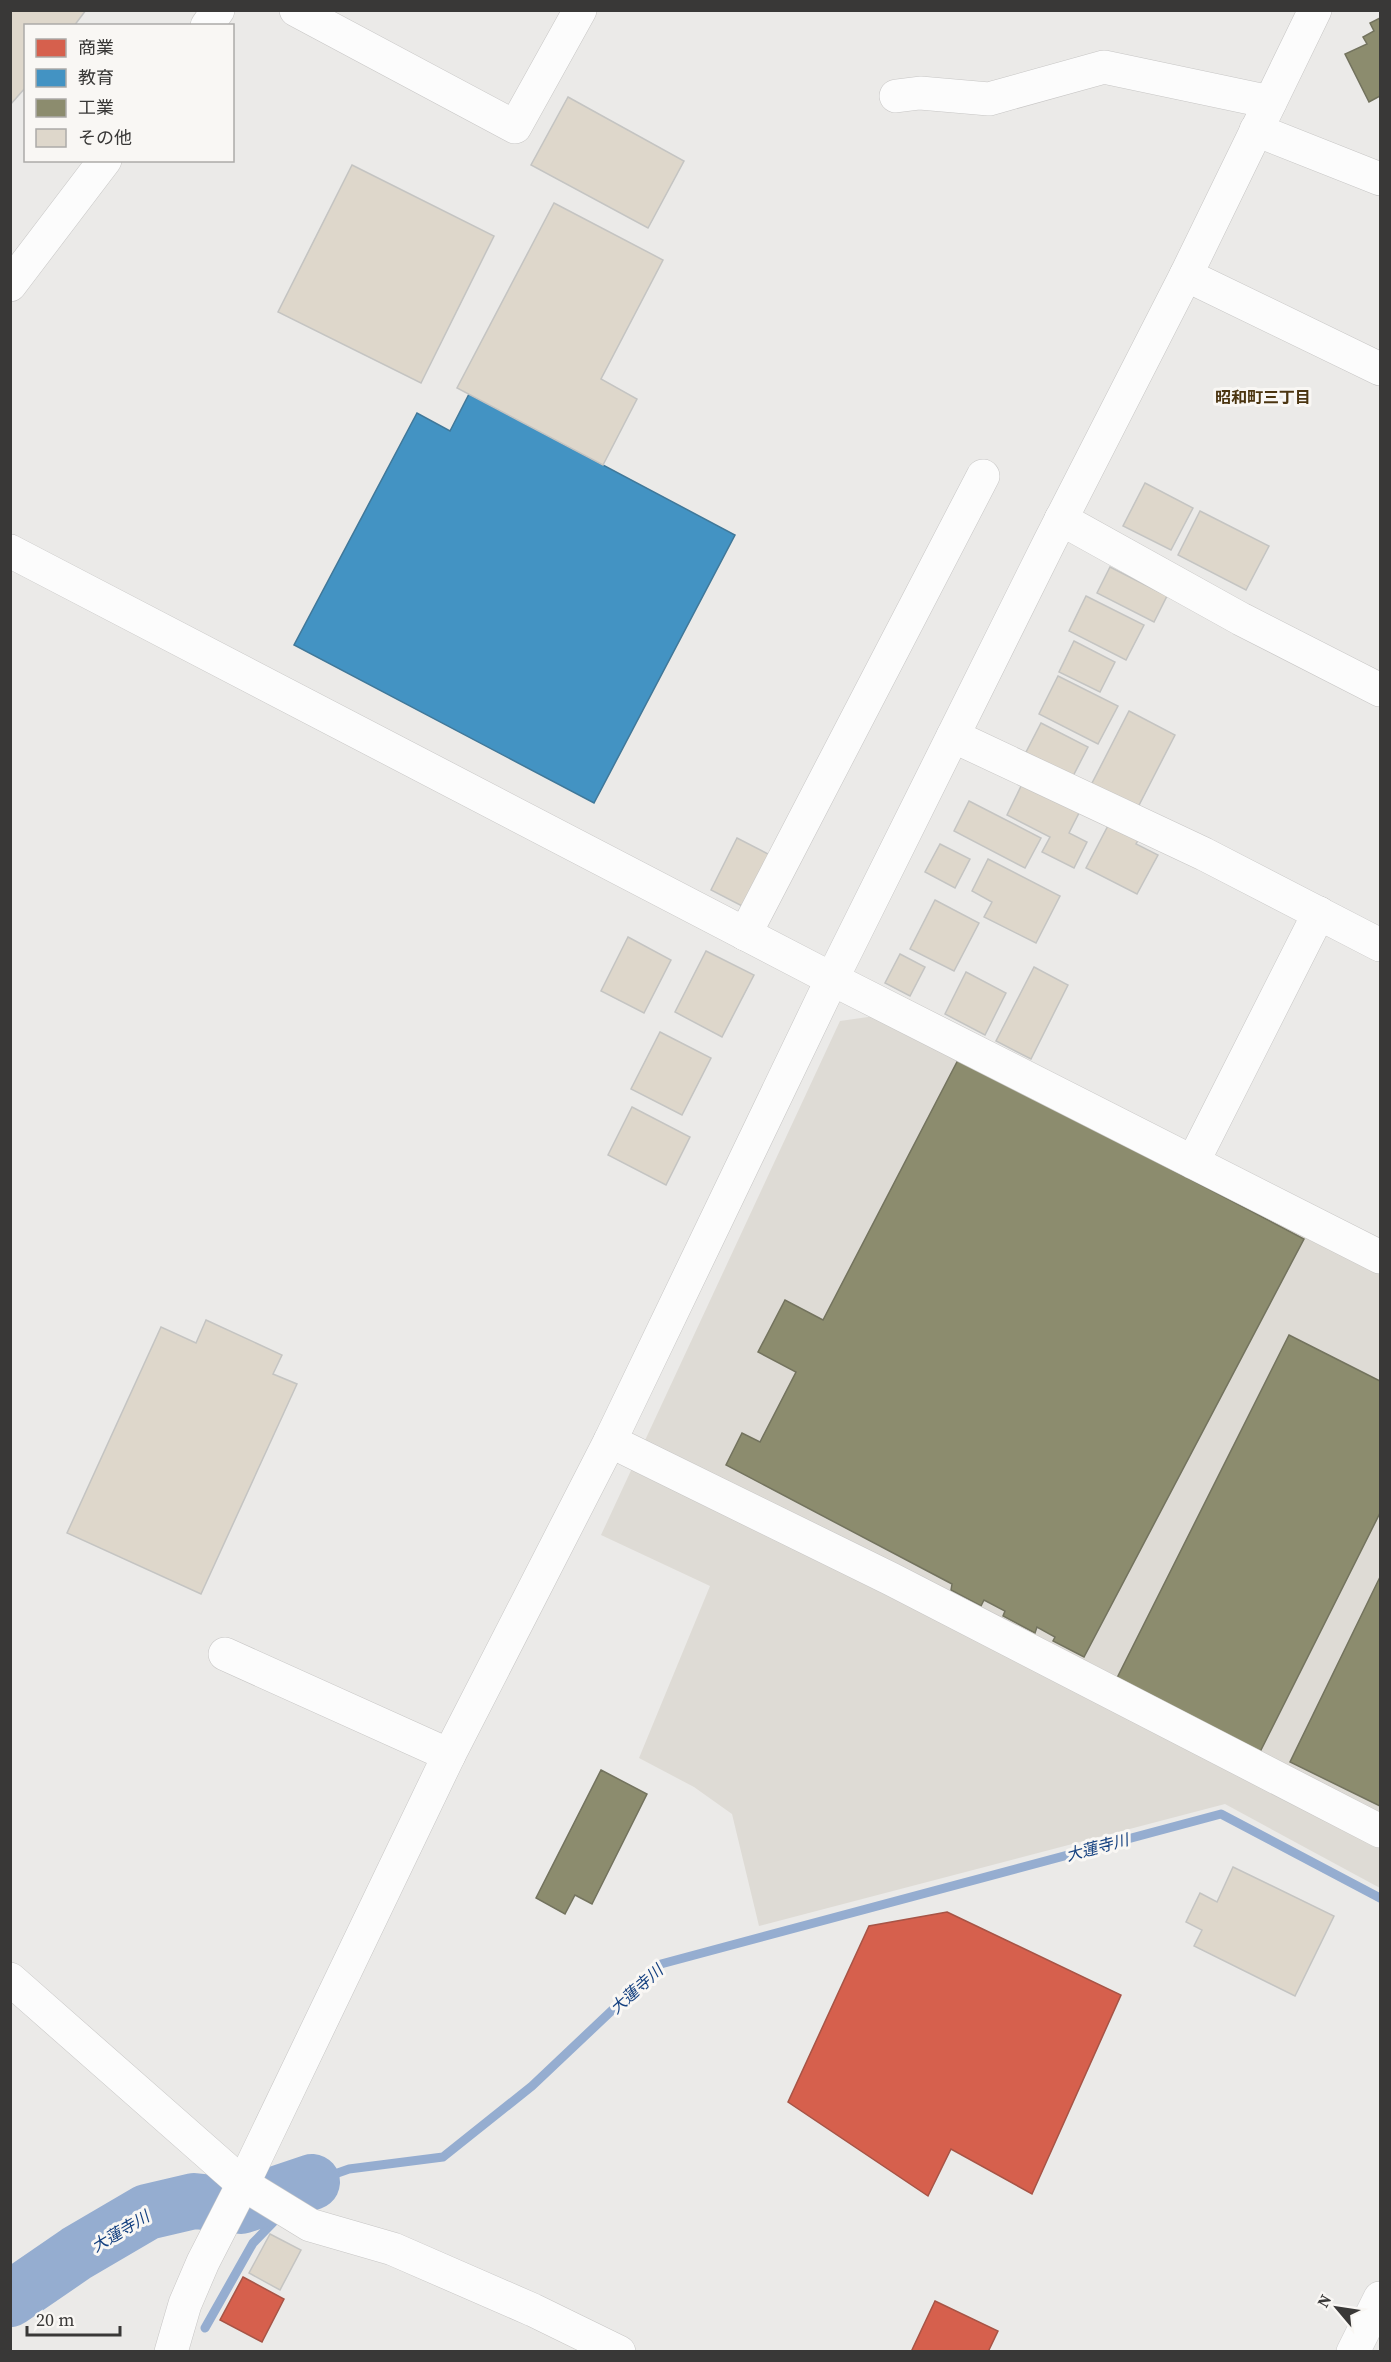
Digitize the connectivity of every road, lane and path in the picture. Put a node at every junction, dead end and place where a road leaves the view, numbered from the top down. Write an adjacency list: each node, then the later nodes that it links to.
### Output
1 (218, 10): 5 (street)
2 (296, 10): 3 (street)
3 (580, 10)
4 (1315, 10): 7 (street)
5 (208, 24)
6 (896, 96): 7 (street)
7 (1263, 116): 9 (street); 10 (street)
8 (103, 162): 11 (street)
9 (1380, 178)
10 (1186, 275): 12 (street); 14 (street)
11 (10, 285)
12 (1380, 369)
13 (982, 476): 19 (street)
14 (1061, 519): 16 (street); 17 (street)
15 (10, 551): 19 (street)
16 (1380, 690)
17 (953, 736): 18 (street); 21 (street)
18 (1319, 913): 20 (street); 22 (street)
19 (745, 934): 21 (street)
20 (1380, 945)
21 (832, 979): 22 (street); 24 (street)
22 (1193, 1162): 23 (street)
23 (1380, 1257)
24 (610, 1441): 26 (street); 27 (street)
25 (225, 1654): 26 (street)
26 (449, 1755): 29 (street)
27 (1380, 1832)
28 (10, 1979): 29 (street)
29 (243, 2184): 31 (street); 32 (street)
30 (1380, 2298): 33 (street)
31 (171, 2352)
32 (619, 2352)
33 (1353, 2352)

